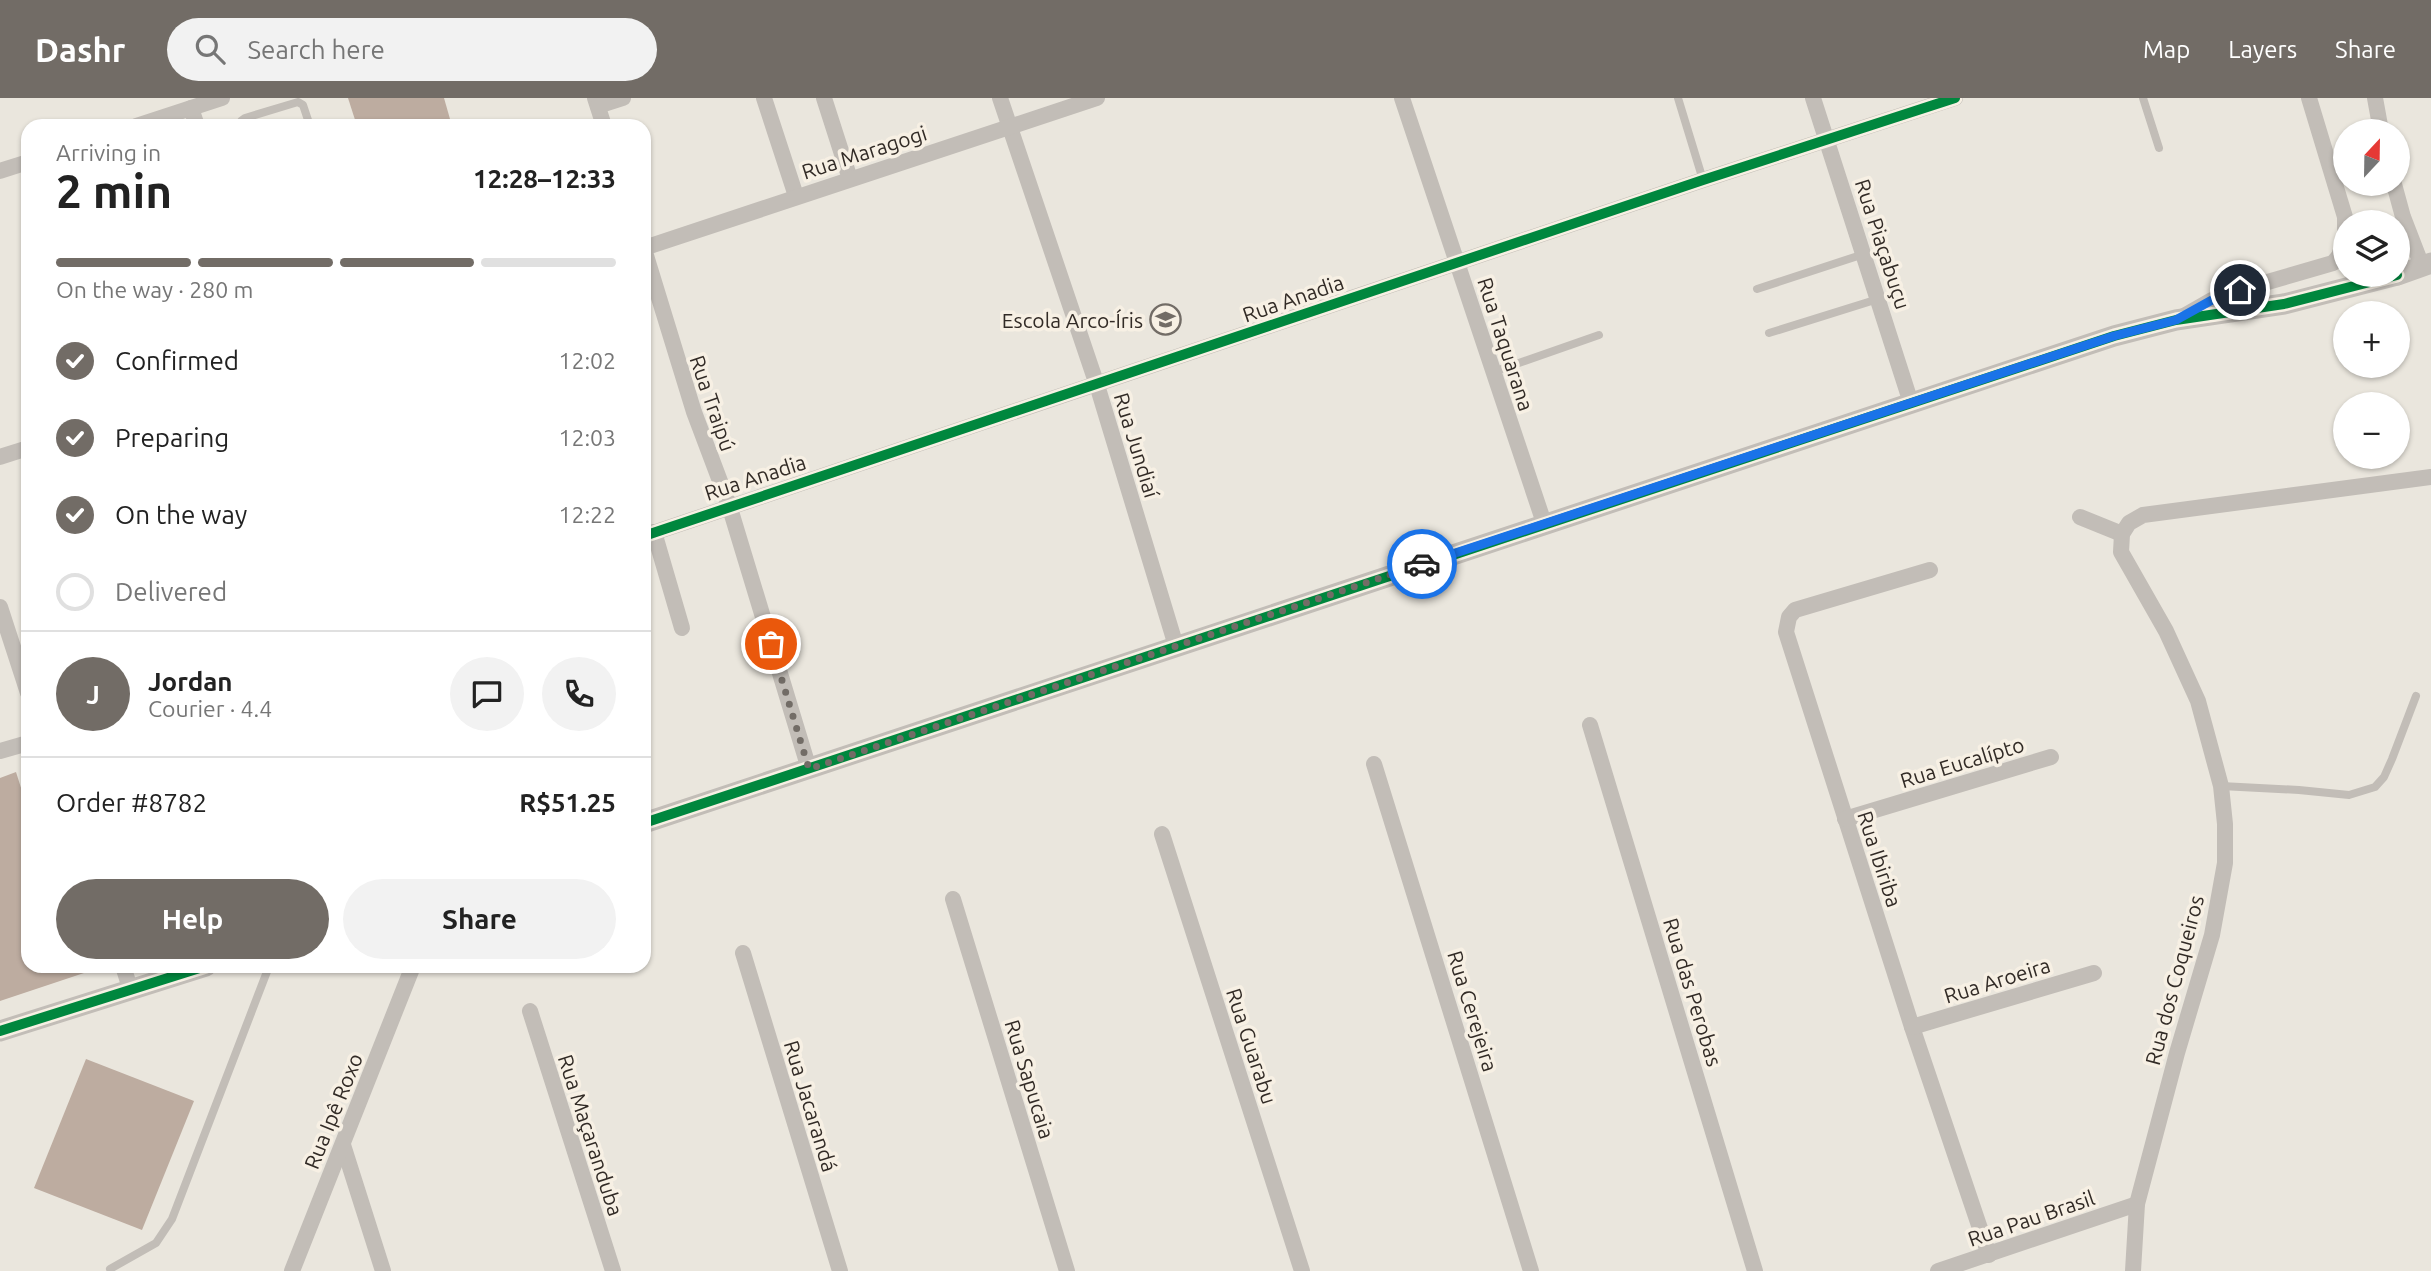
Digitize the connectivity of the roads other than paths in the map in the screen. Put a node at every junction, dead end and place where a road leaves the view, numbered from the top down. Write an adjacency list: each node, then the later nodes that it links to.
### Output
1 (222, 98): 16 (street)
2 (623, 98): 14 (street)
3 (764, 98): 30 (street)
4 (824, 98): 28 (street)
5 (1000, 98): 23 (street, Rua Jundiaí)
6 (1097, 98): 23 (street, Rua Maragogi)
7 (1402, 98): 35 (street, Rua Taquarana)
8 (1678, 98): 29 (lane)
9 (1813, 98): 24 (street, Rua Piaçabuçu)
10 (1955, 98): 15 (street, Rua Anadia)
11 (2143, 98): 25 (lane)
12 (2309, 98): 32 (street)
13 (2375, 98): 22 (street)
14 (596, 102): 21 (street)
15 (1921, 103): 24 (street, Rua Anadia)
16 (191, 108): 17 (street); 18 (street)
17 (157, 119)
18 (195, 119)
19 (244, 119): 20 (lane)
20 (308, 119)
21 (602, 119)
22 (2379, 119)
23 (1010, 126): 28 (street, Rua Maragogi); 47 (street, Rua Jundiaí)
24 (1828, 141): 29 (street, Rua Anadia); 34 (street, Rua Piaçabuçu)
25 (2159, 148)
26 (21, 164): 27 (street)
27 (0, 171)
28 (850, 178): 30 (street, Rua Maragogi)
29 (1703, 180): 35 (street, Rua Anadia)
30 (796, 196): 33 (street, Rua Maragogi)
31 (2397, 196): 37 (street)
32 (2343, 210)
33 (651, 246)
34 (1864, 254): 41 (lane); 42 (street, Rua Piaçabuçu)
35 (1457, 262): 46 (street, Rua Taquarana); 47 (street, Rua Anadia)
36 (2333, 264): 43 (street)
37 (2427, 265): 39 (street)
38 (651, 271): 52 (street, Rua Traipú)
39 (2410, 271)
40 (2350, 287): 43 (street)
41 (1757, 289)
42 (1878, 299): 44 (lane); 48 (street, Rua Piaçabuçu)
43 (2176, 320): 48 (street)
44 (1769, 333)
45 (1599, 335): 46 (lane)
46 (1493, 372): 54 (street, Rua Taquarana)
47 (1097, 385): 52 (street, Rua Anadia); 61 (street, Rua Jundiaí)
48 (1911, 403): 54 (street)
49 (21, 450): 50 (street)
50 (0, 457)
51 (2431, 477): 56 (street)
52 (729, 505): 55 (street, Rua Anadia); 69 (street, Rua Traipú)
53 (2080, 517): 56 (street)
54 (1544, 523): 61 (street)
55 (651, 533)
56 (2122, 534): 70 (street, Rua dos Coqueiros)
57 (651, 540): 60 (street)
58 (1930, 570): 71 (street, Rua Ibiriba)
59 (0, 607): 62 (street)
60 (682, 628)
61 (1176, 646): 69 (street)
62 (21, 672)
63 (2416, 696): 70 (lane)
64 (1590, 725): 98 (street, Rua das Perobas)
65 (21, 745): 66 (street)
66 (0, 751)
67 (2051, 757): 71 (street, Rua Eucalípto)
68 (1374, 764): 97 (street, Rua Cerejeira)
69 (809, 769): 72 (street)
70 (2221, 786): 88 (street, Rua dos Coqueiros)
71 (1845, 819): 83 (street, Rua Ibiriba)
72 (651, 821)
73 (1162, 834): 96 (street, Rua Guarabu)
74 (953, 899): 95 (street, Rua Sapucaia)
75 (743, 953): 94 (street, Rua Jacarandá)
76 (125, 973): 81 (street)
77 (182, 973): 81 (street)
78 (266, 973): 90 (lane)
79 (410, 973): 85 (street, Rua Ipê Roxo)
80 (2094, 973): 83 (street, Rua Aroeira)
81 (130, 988): 84 (street)
82 (530, 1011): 93 (street, Rua Maçaranduba)
83 (1912, 1027): 89 (street, Rua Ibiriba)
84 (0, 1031)
85 (343, 1145): 86 (street, Rua Ipê Roxo); 87 (street)
86 (331, 1175): 87 (street); 91 (street, Rua Ipê Roxo)
87 (354, 1182): 92 (street)
88 (2137, 1204): 89 (street, Rua Pau Brasil); 100 (street, Rua dos Coqueiros)
89 (1989, 1255): 99 (street, Rua Pau Brasil)
90 (110, 1269)
91 (292, 1271)
92 (383, 1271)
93 (613, 1271)
94 (840, 1271)
95 (1067, 1271)
96 (1302, 1271)
97 (1531, 1271)
98 (1755, 1271)
99 (1938, 1271)
100 (2133, 1271)

